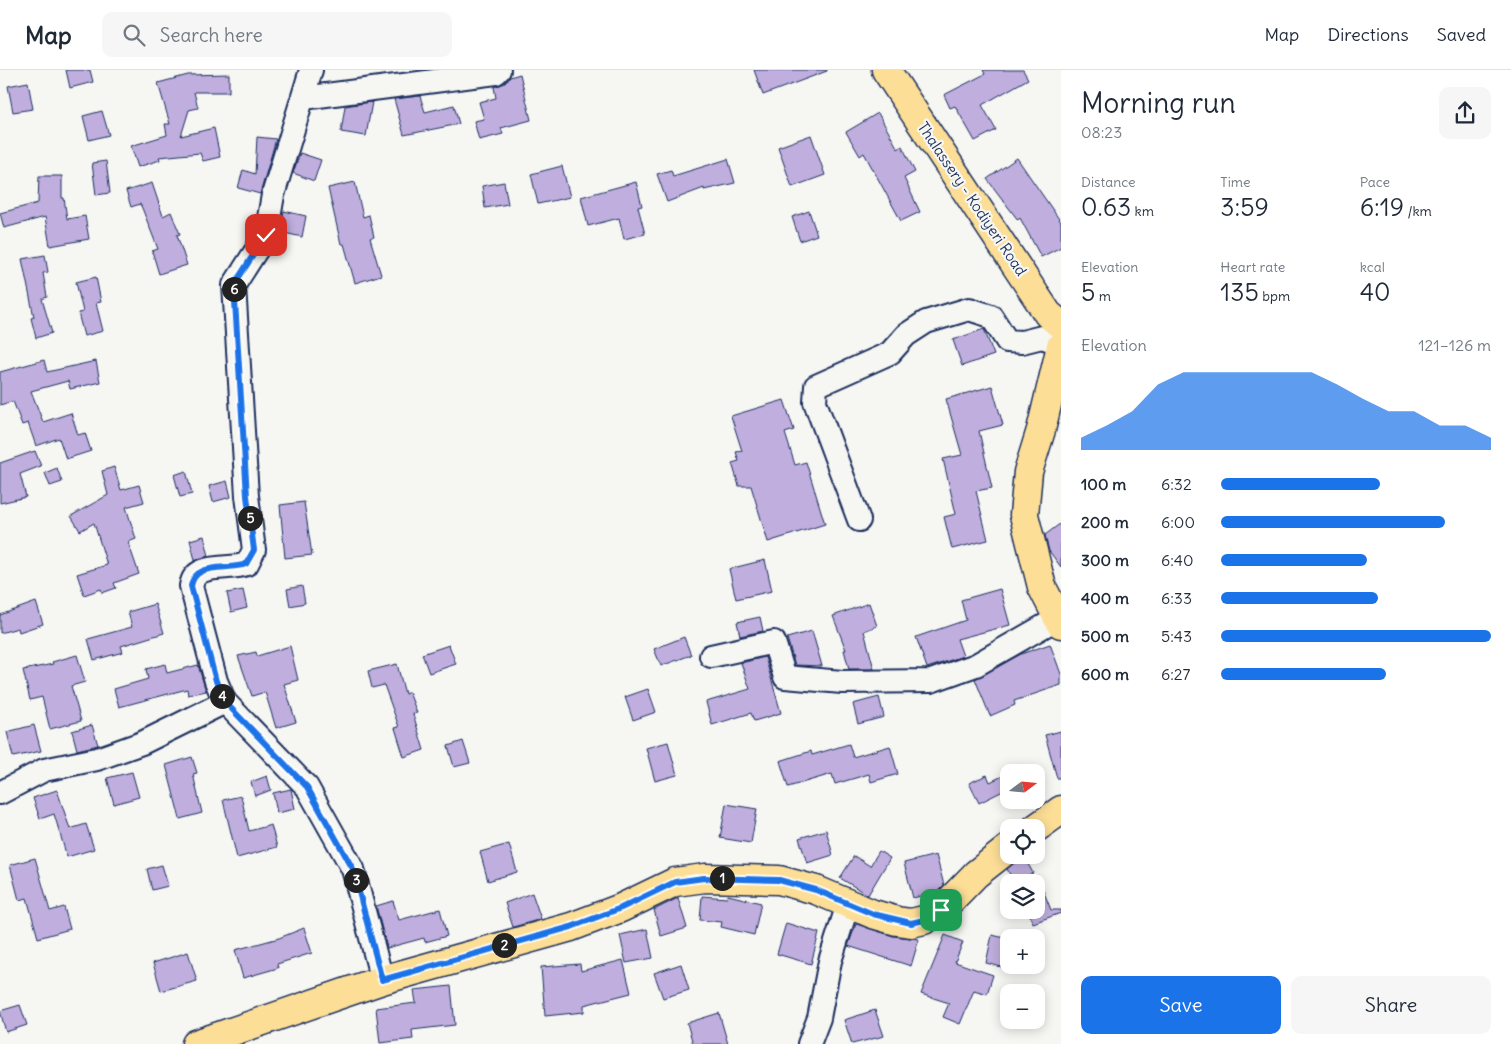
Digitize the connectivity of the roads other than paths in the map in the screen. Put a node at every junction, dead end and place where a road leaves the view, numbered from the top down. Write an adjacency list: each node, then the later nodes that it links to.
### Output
1 (311, 70): 4 (street)
2 (499, 70): 4 (street)
3 (886, 70): 5 (main road, Thalassery - Kodiyeri Road)
4 (303, 98): 10 (street)
5 (1061, 325)
6 (1061, 345): 7 (street); 8 (main road)
7 (859, 520)
8 (1059, 621): 9 (street)
9 (711, 656)
10 (225, 702): 11 (street); 16 (street)
11 (0, 793)
12 (1061, 810): 13 (main road)
13 (1045, 822)
14 (1000, 855): 15 (main road)
15 (848, 904): 16 (main road); 18 (street)
16 (382, 980): 17 (main road)
17 (196, 1044)
18 (809, 1044)

